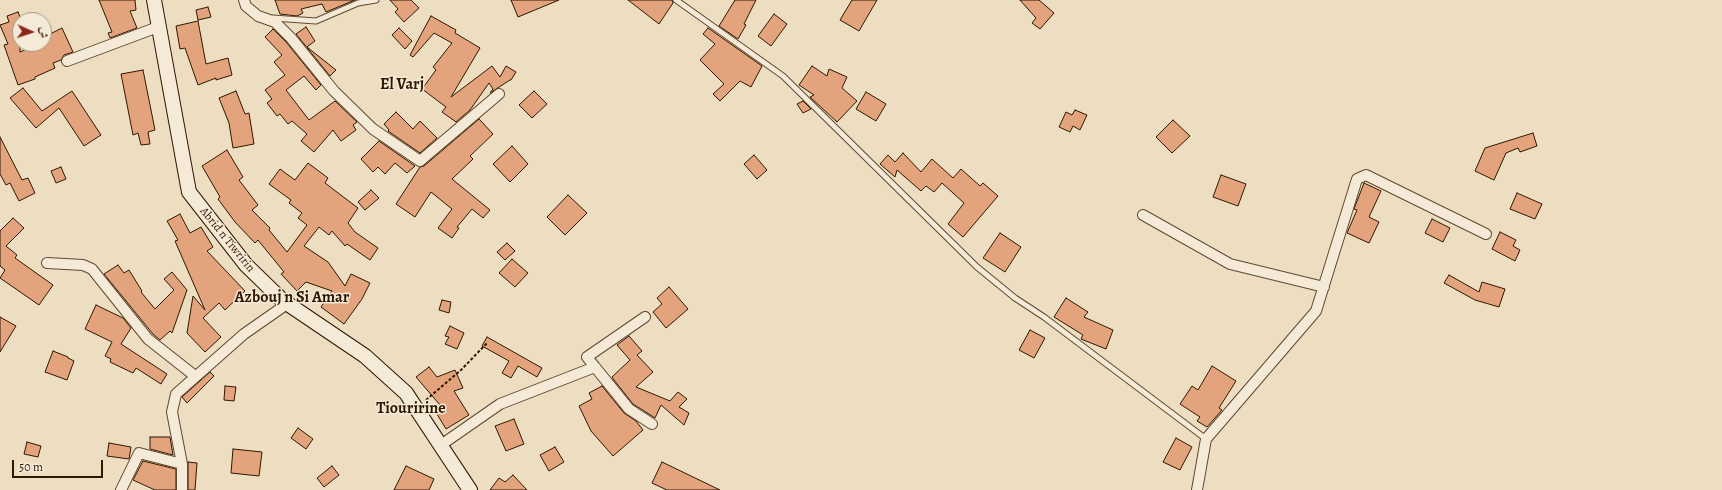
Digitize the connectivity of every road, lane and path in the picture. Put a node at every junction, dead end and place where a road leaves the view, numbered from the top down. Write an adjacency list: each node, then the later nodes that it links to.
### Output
1 (154, 0): 6 (street, Abrid n Tiwririn)
2 (244, 0): 5 (street)
3 (376, 0): 5 (lane)
4 (676, 0): 20 (lane)
5 (258, 16): 8 (street)
6 (158, 27): 7 (street); 13 (street, Abrid n Tiwririn)
7 (67, 62)
8 (500, 94)
9 (1143, 215): 12 (street)
10 (1486, 234): 12 (street)
11 (47, 263): 17 (street)
12 (1324, 287): 20 (street)
13 (287, 304): 17 (street); 18 (street, Abrid n Tiwririn)
14 (645, 317): 16 (street)
15 (488, 342): 18 (path)
16 (595, 367): 19 (street); 21 (street)
17 (195, 376): 22 (street)
18 (415, 408): 21 (street, Abrid n Tiwririn)
19 (652, 424)
20 (1206, 439): 26 (street)
21 (441, 445): 25 (street, Abrid n Tiwririn)
22 (182, 464): 23 (street); 24 (street)
23 (121, 490)
24 (182, 490)
25 (470, 490)
26 (1198, 490)

